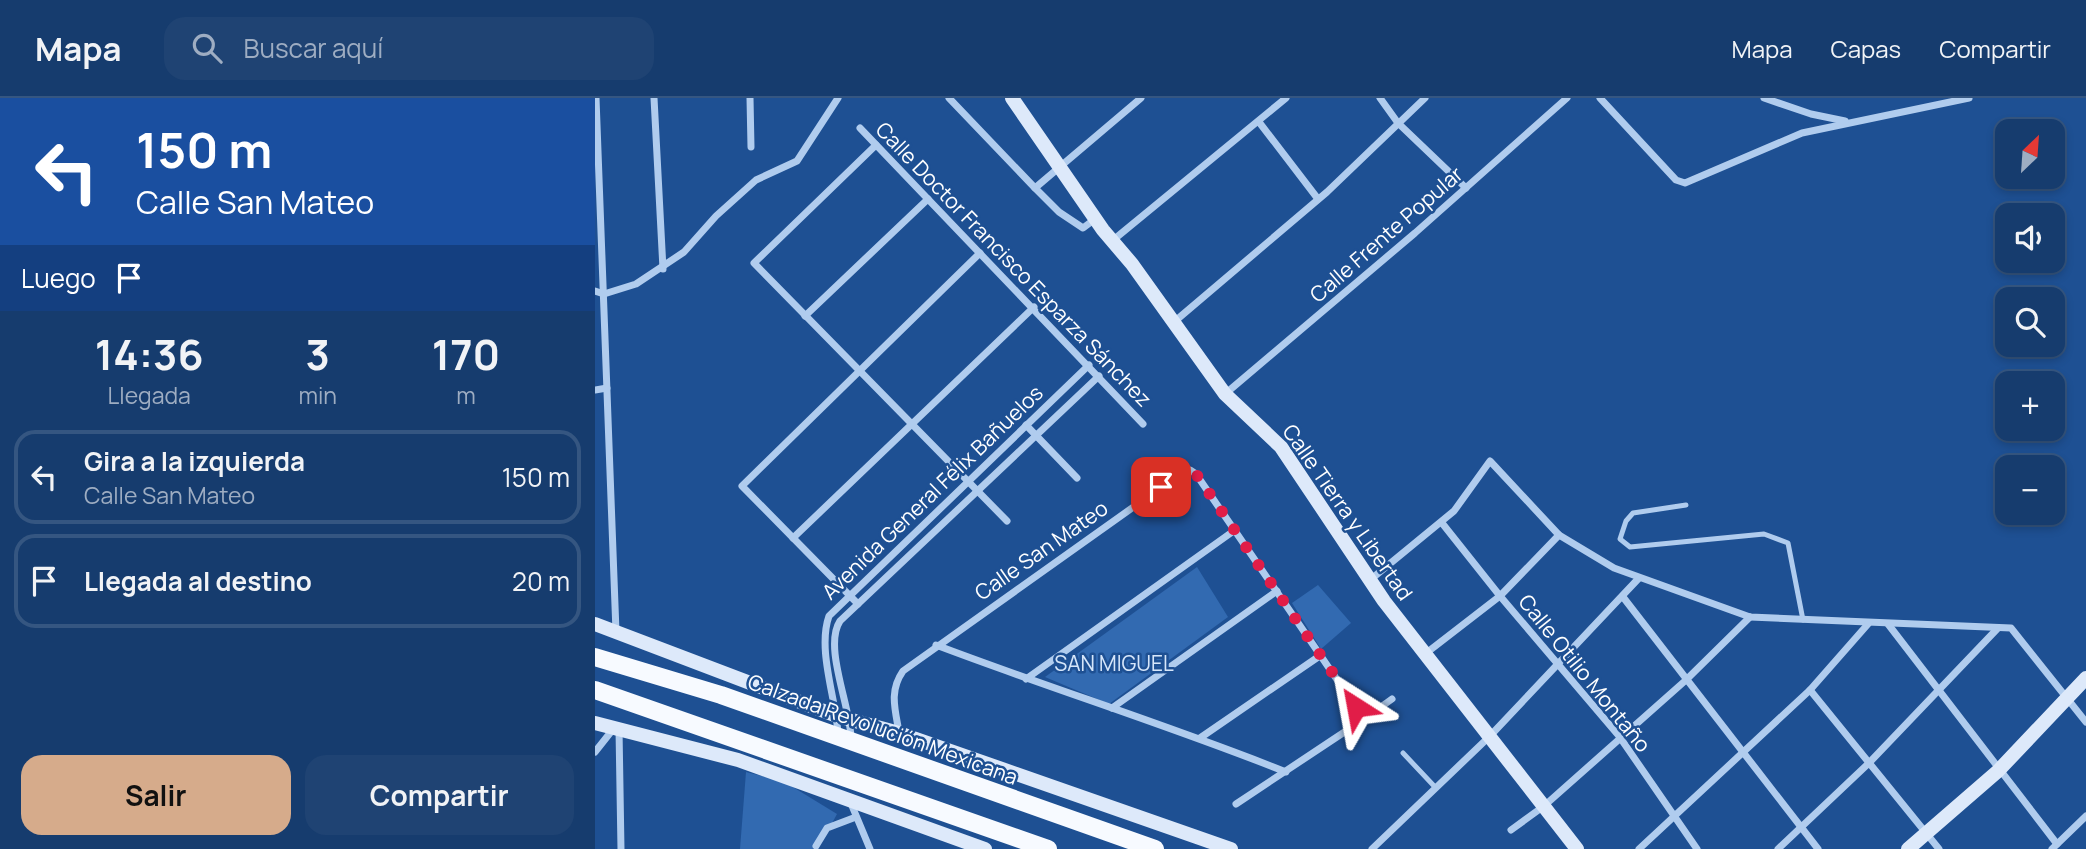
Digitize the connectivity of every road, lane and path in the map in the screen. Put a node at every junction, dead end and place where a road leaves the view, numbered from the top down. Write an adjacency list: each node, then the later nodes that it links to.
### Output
1 (596, 98): 19 (street)
2 (654, 98): 31 (street)
3 (750, 98): 21 (street)
4 (838, 98): 31 (street)
5 (949, 98): 23 (street)
6 (1011, 98): 22 (street, Calle Tierra y Libertad)
7 (1141, 98): 22 (street)
8 (1286, 98): 15 (street)
9 (1380, 98): 17 (street)
10 (1425, 98): 17 (street)
11 (1567, 98): 24 (street, Calle Frente Popular)
12 (1600, 98): 16 (street)
13 (1764, 98): 16 (street)
14 (1969, 98): 16 (street)
15 (1259, 122): 26 (street); 29 (street)
16 (1849, 122)
17 (1398, 123): 24 (street); 26 (street)
18 (860, 128): 20 (street, Calle Doctor Francisco Esparza Sánchez)
19 (597, 134): 27 (street)
20 (876, 145): 25 (street, Calle Doctor Francisco Esparza Sánchez); 35 (street)
21 (751, 147)
22 (1060, 168): 23 (street); 28 (street, Calle Tierra y Libertad)
23 (1035, 188): 28 (street)
24 (1466, 188): 42 (street, Calle Frente Popular)
25 (928, 199): 30 (street, Calle Doctor Francisco Esparza Sánchez); 35 (street)
26 (1318, 200): 36 (street)
27 (598, 210): 33 (street)
28 (1095, 219): 29 (street, Calle Tierra y Libertad)
29 (1111, 241): 36 (street, Calle Tierra y Libertad)
30 (980, 253): 34 (street, Calle Doctor Francisco Esparza Sánchez); 38 (street)
31 (663, 269): 33 (street)
32 (595, 291): 33 (street)
33 (604, 294): 40 (street)
34 (1034, 307): 37 (street, Calle Doctor Francisco Esparza Sánchez); 44 (street)
35 (805, 316): 38 (street)
36 (1174, 322): 42 (street, Calle Tierra y Libertad)
37 (1089, 365): 39 (street, Calle Doctor Francisco Esparza Sánchez); 45 (street, Avenida General Félix Bañuelos)
38 (858, 370): 44 (street); 55 (street)
39 (1099, 376): 43 (street, Calle Doctor Francisco Esparza Sánchez); 46 (street, Avenida General Félix Bañuelos)
40 (607, 388): 41 (street); 71 (street)
41 (595, 390)
42 (1225, 394): 57 (street, Calle Tierra y Libertad)
43 (1143, 424)
44 (911, 425): 48 (street); 55 (street)
45 (1026, 425): 46 (street); 48 (street, Avenida General Félix Bañuelos)
46 (1035, 435): 47 (street); 49 (street, Avenida General Félix Bañuelos)
47 (1077, 478)
48 (968, 482): 49 (street); 59 (street, Avenida General Félix Bañuelos)
49 (977, 492): 51 (street); 62 (street, Avenida General Félix Bañuelos)
50 (1686, 505): 64 (lane)
51 (1007, 522)
52 (1442, 523): 54 (street); 57 (street); 60 (street, Calle Otilio Montaño)
53 (1235, 530): 58 (street, Calle San Mateo); 72 (street, Calle San Mateo); 78 (street)
54 (1559, 535): 56 (street); 60 (street)
55 (793, 538): 59 (street)
56 (1639, 578): 61 (street); 63 (street)
57 (1370, 580): 73 (street, Calle Tierra y Libertad)
58 (1277, 592): 75 (street, Calle San Mateo); 85 (street)
59 (848, 594): 62 (street); 69 (street, Avenida General Félix Bañuelos)
60 (1500, 596): 73 (street); 76 (street, Calle Otilio Montaño)
61 (1623, 597): 76 (street); 79 (street)
62 (857, 604): 70 (street, Avenida General Félix Bañuelos)
63 (1750, 617): 64 (street); 79 (street)
64 (1803, 620): 66 (street)
65 (595, 624): 71 (street)
66 (1868, 624): 67 (street); 82 (street)
67 (1888, 624): 68 (street); 80 (street)
68 (1998, 628): 80 (street); 83 (street)
69 (824, 629): 70 (street); 86 (street, Avenida General Félix Bañuelos)
70 (834, 631): 86 (street, Avenida General Félix Bañuelos)
71 (616, 632): 86 (street)
72 (936, 645): 78 (street); 91 (street, Calle San Mateo)
73 (1425, 654): 92 (street, Calle Tierra y Libertad)
74 (595, 655): 95 (main road, Calzada Revolución Mexicana)
75 (1321, 656): 87 (street, Calle San Mateo); 94 (street)
76 (1558, 664): 92 (street); 93 (street, Calle Otilio Montaño)
77 (2086, 678): 83 (street)
78 (1026, 679): 85 (street)
79 (1686, 680): 93 (street); 97 (street)
80 (1941, 689): 100 (street); 101 (street)
81 (595, 690): 98 (main road)
82 (1810, 690): 97 (street); 100 (street)
83 (2066, 698): 88 (street); 101 (street)
84 (1392, 699): 87 (street)
85 (1112, 708): 94 (street)
86 (844, 718): 91 (street); 95 (street, Avenida General Félix Bañuelos); 95 (street, Avenida General Félix Bañuelos)
87 (1364, 719): 102 (street)
88 (2086, 722)
89 (595, 723): 90 (street)
90 (617, 728): 96 (street); 98 (street); 115 (street)
91 (899, 733): 121 (street)
92 (1490, 736): 103 (street); 106 (street, Calle Tierra y Libertad)
93 (1619, 736): 106 (street); 109 (street, Calle Otilio Montaño)
94 (1200, 738): 102 (street)
95 (845, 741): 120 (main road, Calzada Revolución Mexicana)
96 (595, 752)
97 (1743, 752): 109 (street); 110 (street)
98 (742, 753): 104 (street); 119 (main road)
99 (1403, 753): 103 (lane)
100 (1869, 763): 110 (street); 112 (street)
101 (1998, 771): 112 (street); 116 (street)
102 (1286, 772): 105 (street)
103 (1435, 787): 122 (street)
104 (850, 801): 108 (street); 113 (street)
105 (1236, 804)
106 (1544, 806): 111 (street); 123 (street, Calle Tierra y Libertad)
107 (2086, 816): 116 (street)
108 (856, 817): 114 (street); 117 (street)
109 (1672, 818): 124 (street); 125 (street, Calle Otilio Montaño)
110 (1801, 827): 126 (street); 127 (street)
111 (1511, 830)
112 (1925, 833): 128 (street); 129 (street)
113 (960, 845): 118 (street)
114 (816, 846)
115 (620, 847)
116 (2054, 847)
117 (870, 849)
118 (985, 849)
119 (1048, 849)
120 (1155, 849)
121 (1231, 849)
122 (1372, 849)
123 (1577, 849)
124 (1639, 849)
125 (1697, 849)
126 (1778, 849)
127 (1818, 849)
128 (1908, 849)
129 (1939, 849)

